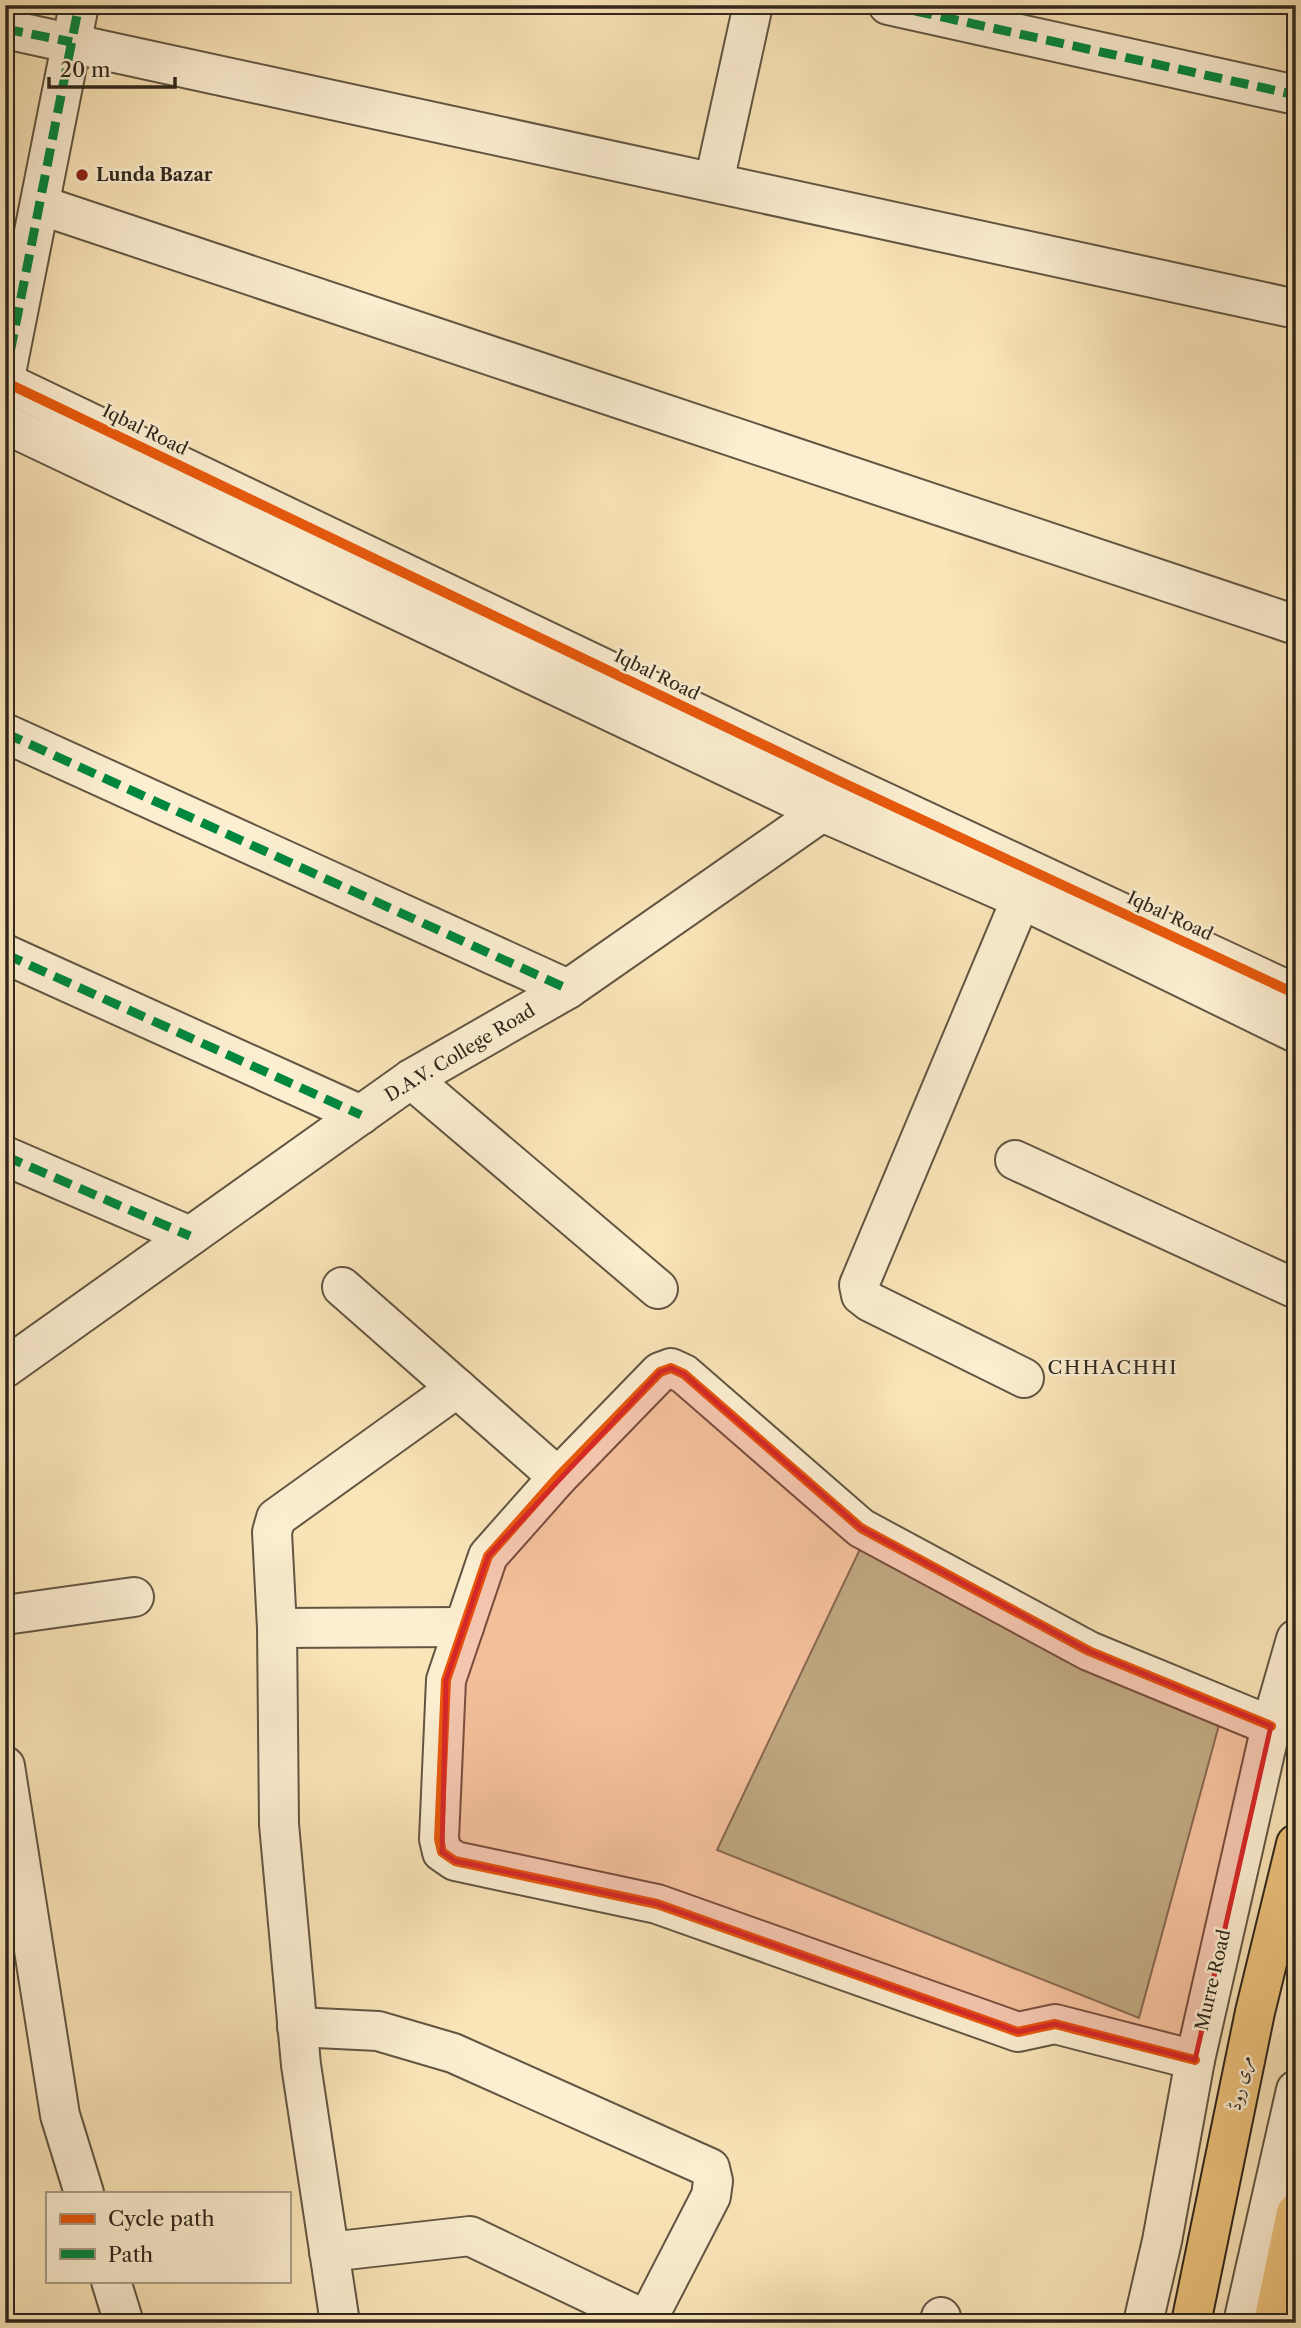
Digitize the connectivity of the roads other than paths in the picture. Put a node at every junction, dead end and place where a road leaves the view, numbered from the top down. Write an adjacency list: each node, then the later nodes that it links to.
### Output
1 (79, 5): 5 (street)
2 (754, 5): 7 (street)
3 (888, 5): 6 (street)
4 (5, 29): 5 (street)
5 (72, 42): 7 (street); 8 (street)
6 (1296, 95)
7 (714, 182): 9 (street)
8 (40, 205): 10 (street); 12 (street)
9 (1296, 309)
10 (5, 380): 14 (street, Iqbal Road)
11 (5, 424): 14 (street, Iqbal Road)
12 (1296, 625)
13 (5, 733): 17 (street)
14 (830, 796): 15 (street, Iqbal Road); 17 (street, D.A.V. College Road); 18 (street, Iqbal Road)
15 (1021, 899): 18 (street, Iqbal Road); 28 (street)
16 (5, 954): 20 (street)
17 (568, 989): 19 (street, D.A.V. College Road)
18 (1293, 1023)
19 (411, 1079): 20 (street, D.A.V. College Road); 25 (street)
20 (361, 1115): 23 (street, D.A.V. College Road)
21 (5, 1156): 23 (street)
22 (1015, 1160): 26 (street)
23 (190, 1236): 27 (street, D.A.V. College Road)
24 (342, 1287): 29 (street)
25 (658, 1289)
26 (1296, 1289)
27 (5, 1368)
28 (1024, 1378)
29 (457, 1388): 30 (street); 33 (street)
30 (558, 1478): 34 (street); 36 (street)
31 (134, 1597): 32 (street)
32 (5, 1615)
33 (277, 1628): 34 (street); 39 (street)
34 (464, 1628): 40 (street)
35 (1296, 1639): 36 (street, Murre Road)
36 (1271, 1726): 40 (street, Murre Road)
37 (5, 1766): 42 (street)
38 (1296, 1844): 50 (main road, مری روڈ)
39 (297, 2028): 44 (street); 46 (street)
40 (1195, 2060): 49 (street, Murre Road)
41 (1296, 2090): 51 (street)
42 (84, 2192)
43 (1296, 2213): 52 (main road)
44 (329, 2252): 46 (street); 48 (street)
45 (111, 2282): 47 (street)
46 (649, 2322)
47 (124, 2323)
48 (340, 2323)
49 (1143, 2323)
50 (1191, 2323)
51 (1243, 2323)
52 (1273, 2323)

